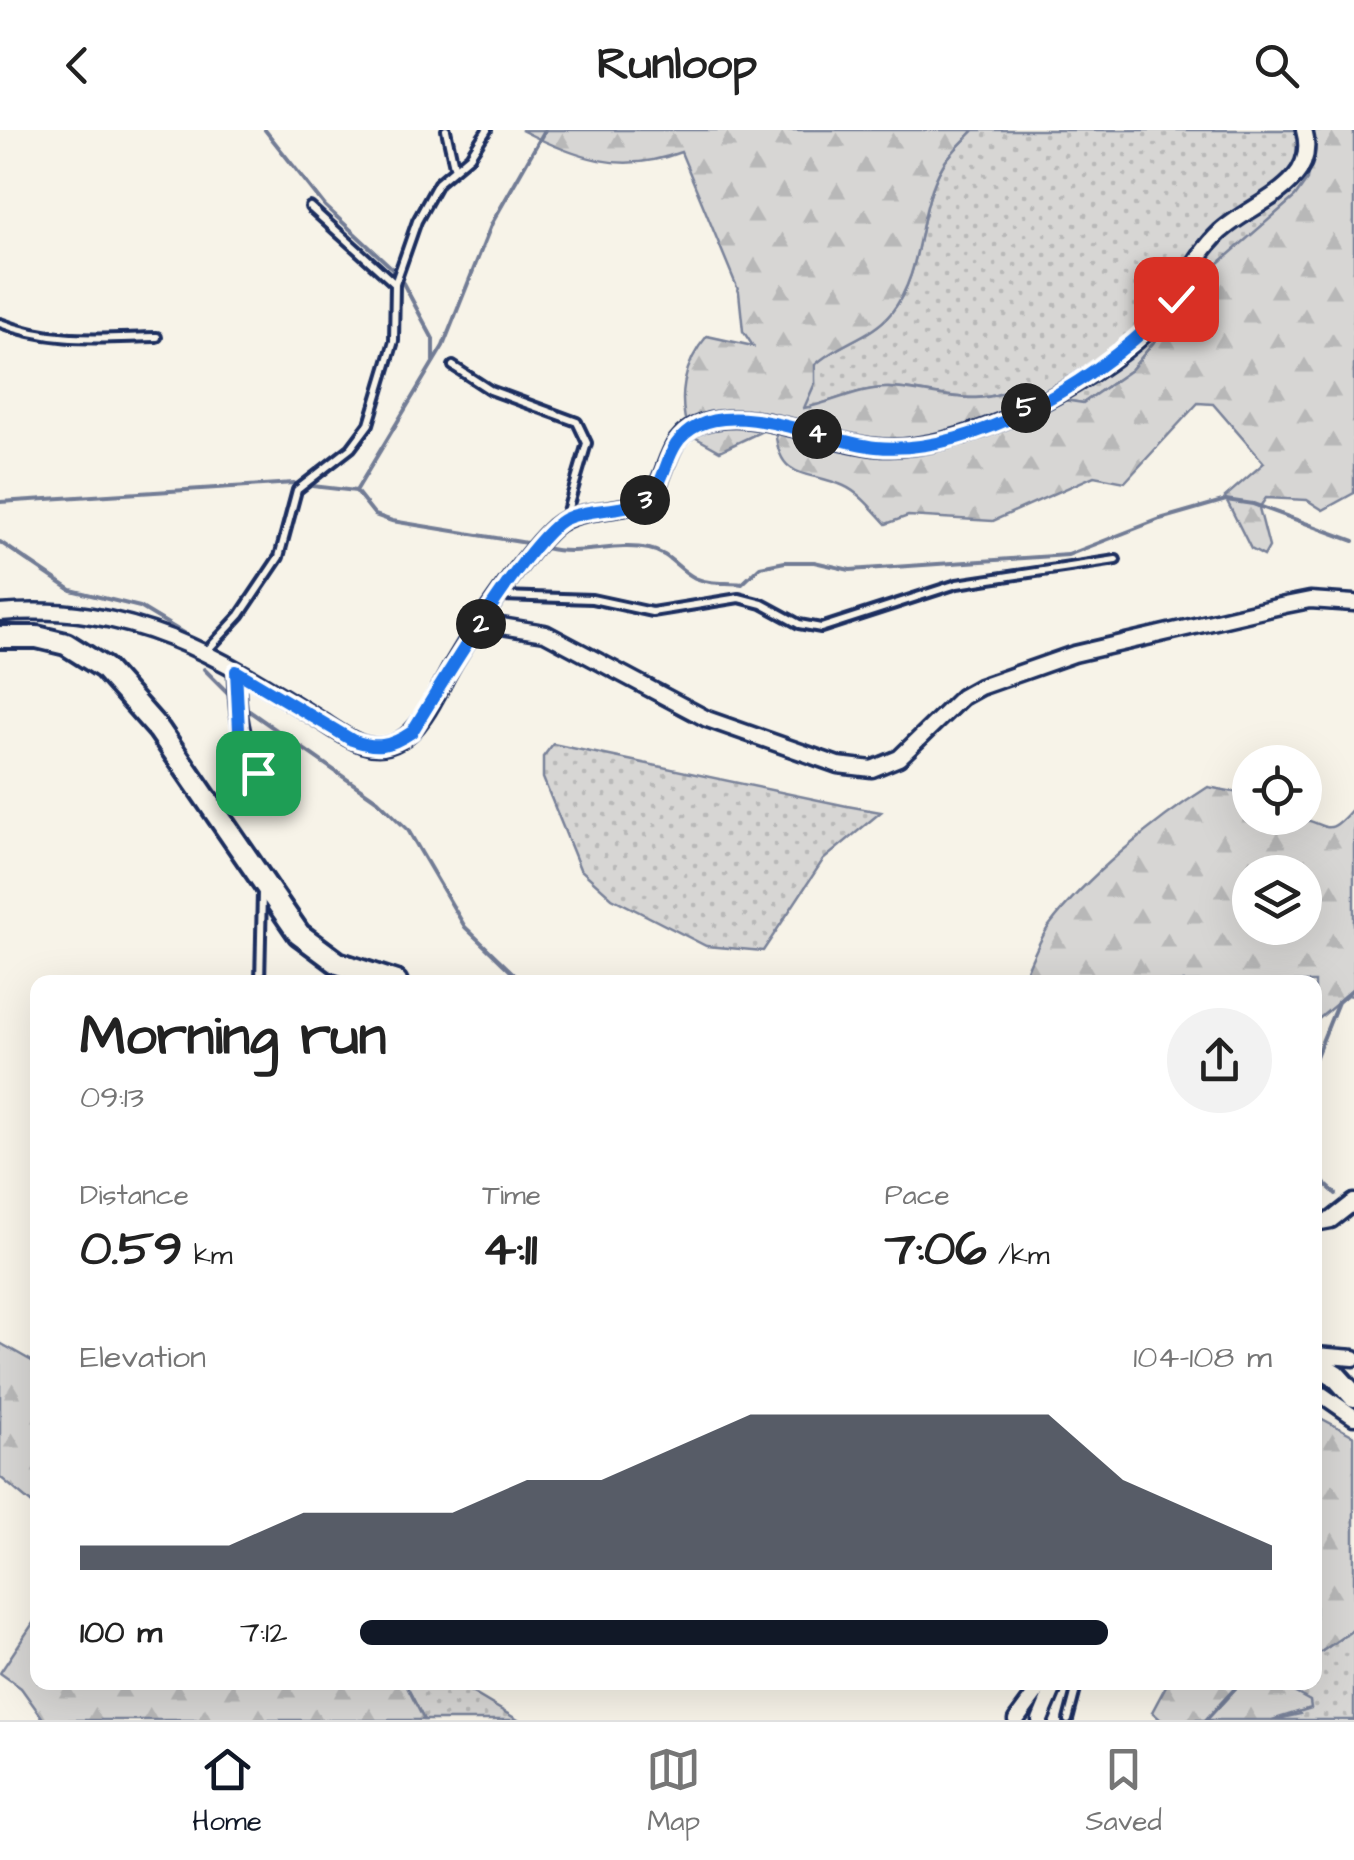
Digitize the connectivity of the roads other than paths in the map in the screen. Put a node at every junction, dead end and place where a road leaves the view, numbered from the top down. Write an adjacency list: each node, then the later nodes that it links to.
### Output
1 (446, 130): 4 (lane)
2 (487, 130): 4 (lane)
3 (1304, 130): 10 (street)
4 (454, 166): 6 (lane)
5 (310, 208): 6 (lane)
6 (396, 284): 17 (lane)
7 (0, 323): 8 (lane)
8 (157, 337)
9 (454, 366): 10 (lane)
10 (564, 520): 12 (street)
11 (1116, 560): 12 (lane)
12 (502, 596): 15 (street)
13 (1354, 603): 15 (street)
14 (0, 613): 17 (street)
15 (482, 622): 18 (street)
16 (0, 637): 20 (street)
17 (204, 654): 18 (street)
18 (236, 671): 19 (street)
19 (278, 800)
20 (262, 886): 21 (lane); 22 (street)
21 (260, 975)
22 (378, 975)
23 (1354, 1202): 24 (street)
24 (1322, 1222)
25 (1322, 1355): 26 (street)
26 (1354, 1358)
27 (1322, 1367): 29 (street)
28 (1322, 1395): 30 (street)
29 (1354, 1396)
30 (1354, 1418)
31 (1038, 1690): 34 (street)
32 (1053, 1690): 35 (street)
33 (1076, 1690): 36 (lane)
34 (1016, 1720)
35 (1040, 1720)
36 (1068, 1720)

